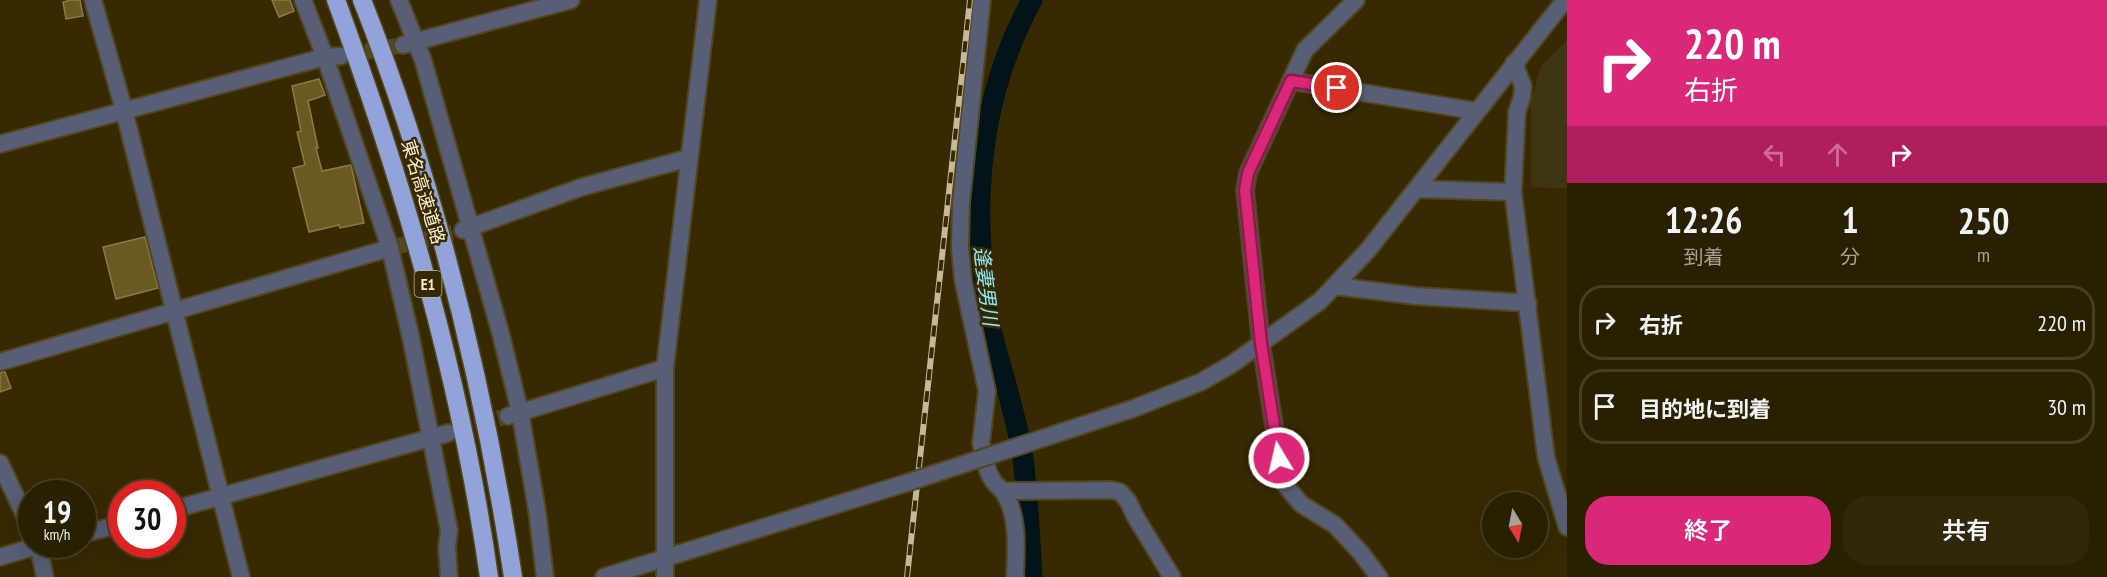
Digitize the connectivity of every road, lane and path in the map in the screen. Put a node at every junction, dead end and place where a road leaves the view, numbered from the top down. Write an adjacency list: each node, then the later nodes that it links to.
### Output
1 (93, 0): 16 (street)
2 (303, 0): 12 (street)
3 (336, 0): 47 (highway, 東名高速道路 / E1)
4 (362, 0): 48 (highway, 東名高速道路 / E1)
5 (399, 0): 11 (street)
6 (571, 0): 11 (street)
7 (708, 0): 20 (street)
8 (982, 0): 35 (street)
9 (1356, 0): 14 (street)
10 (1563, 1): 13 (street)
11 (410, 43): 23 (street)
12 (333, 57): 16 (street); 24 (street)
13 (1515, 63): 15 (street); 18 (street)
14 (1291, 81): 17 (street); 28 (street)
15 (1498, 87): 17 (street); 18 (street)
16 (124, 110): 19 (street); 27 (street)
17 (1476, 111): 21 (street)
18 (1517, 112): 22 (street)
19 (0, 144)
20 (689, 158): 23 (street); 30 (street)
21 (1416, 189): 22 (street); 25 (street)
22 (1513, 192): 26 (street)
23 (468, 229): 31 (street)
24 (390, 248): 27 (street); 33 (street)
25 (1335, 286): 26 (street); 28 (street)
26 (1528, 303): 39 (street)
27 (174, 310): 29 (street); 36 (street)
28 (1261, 343): 43 (street, bridge); 54 (street)
29 (0, 362)
30 (665, 368): 31 (street); 43 (street)
31 (514, 414): 49 (street)
32 (448, 433): 33 (street)
33 (431, 437): 36 (street); 46 (street)
34 (0, 463): 37 (street)
35 (1010, 491): 52 (street); 53 (street)
36 (222, 497): 38 (street); 45 (street)
37 (18, 500)
38 (186, 506)
39 (1567, 527)
40 (18, 550): 41 (street)
41 (0, 557)
42 (41, 558): 44 (street)
43 (664, 558): 50 (street); 51 (street)
44 (45, 577)
45 (241, 577)
46 (449, 577)
47 (489, 577)
48 (513, 577)
49 (545, 577)
50 (604, 577)
51 (665, 577)
52 (1015, 577)
53 (1172, 577)
54 (1379, 577)

